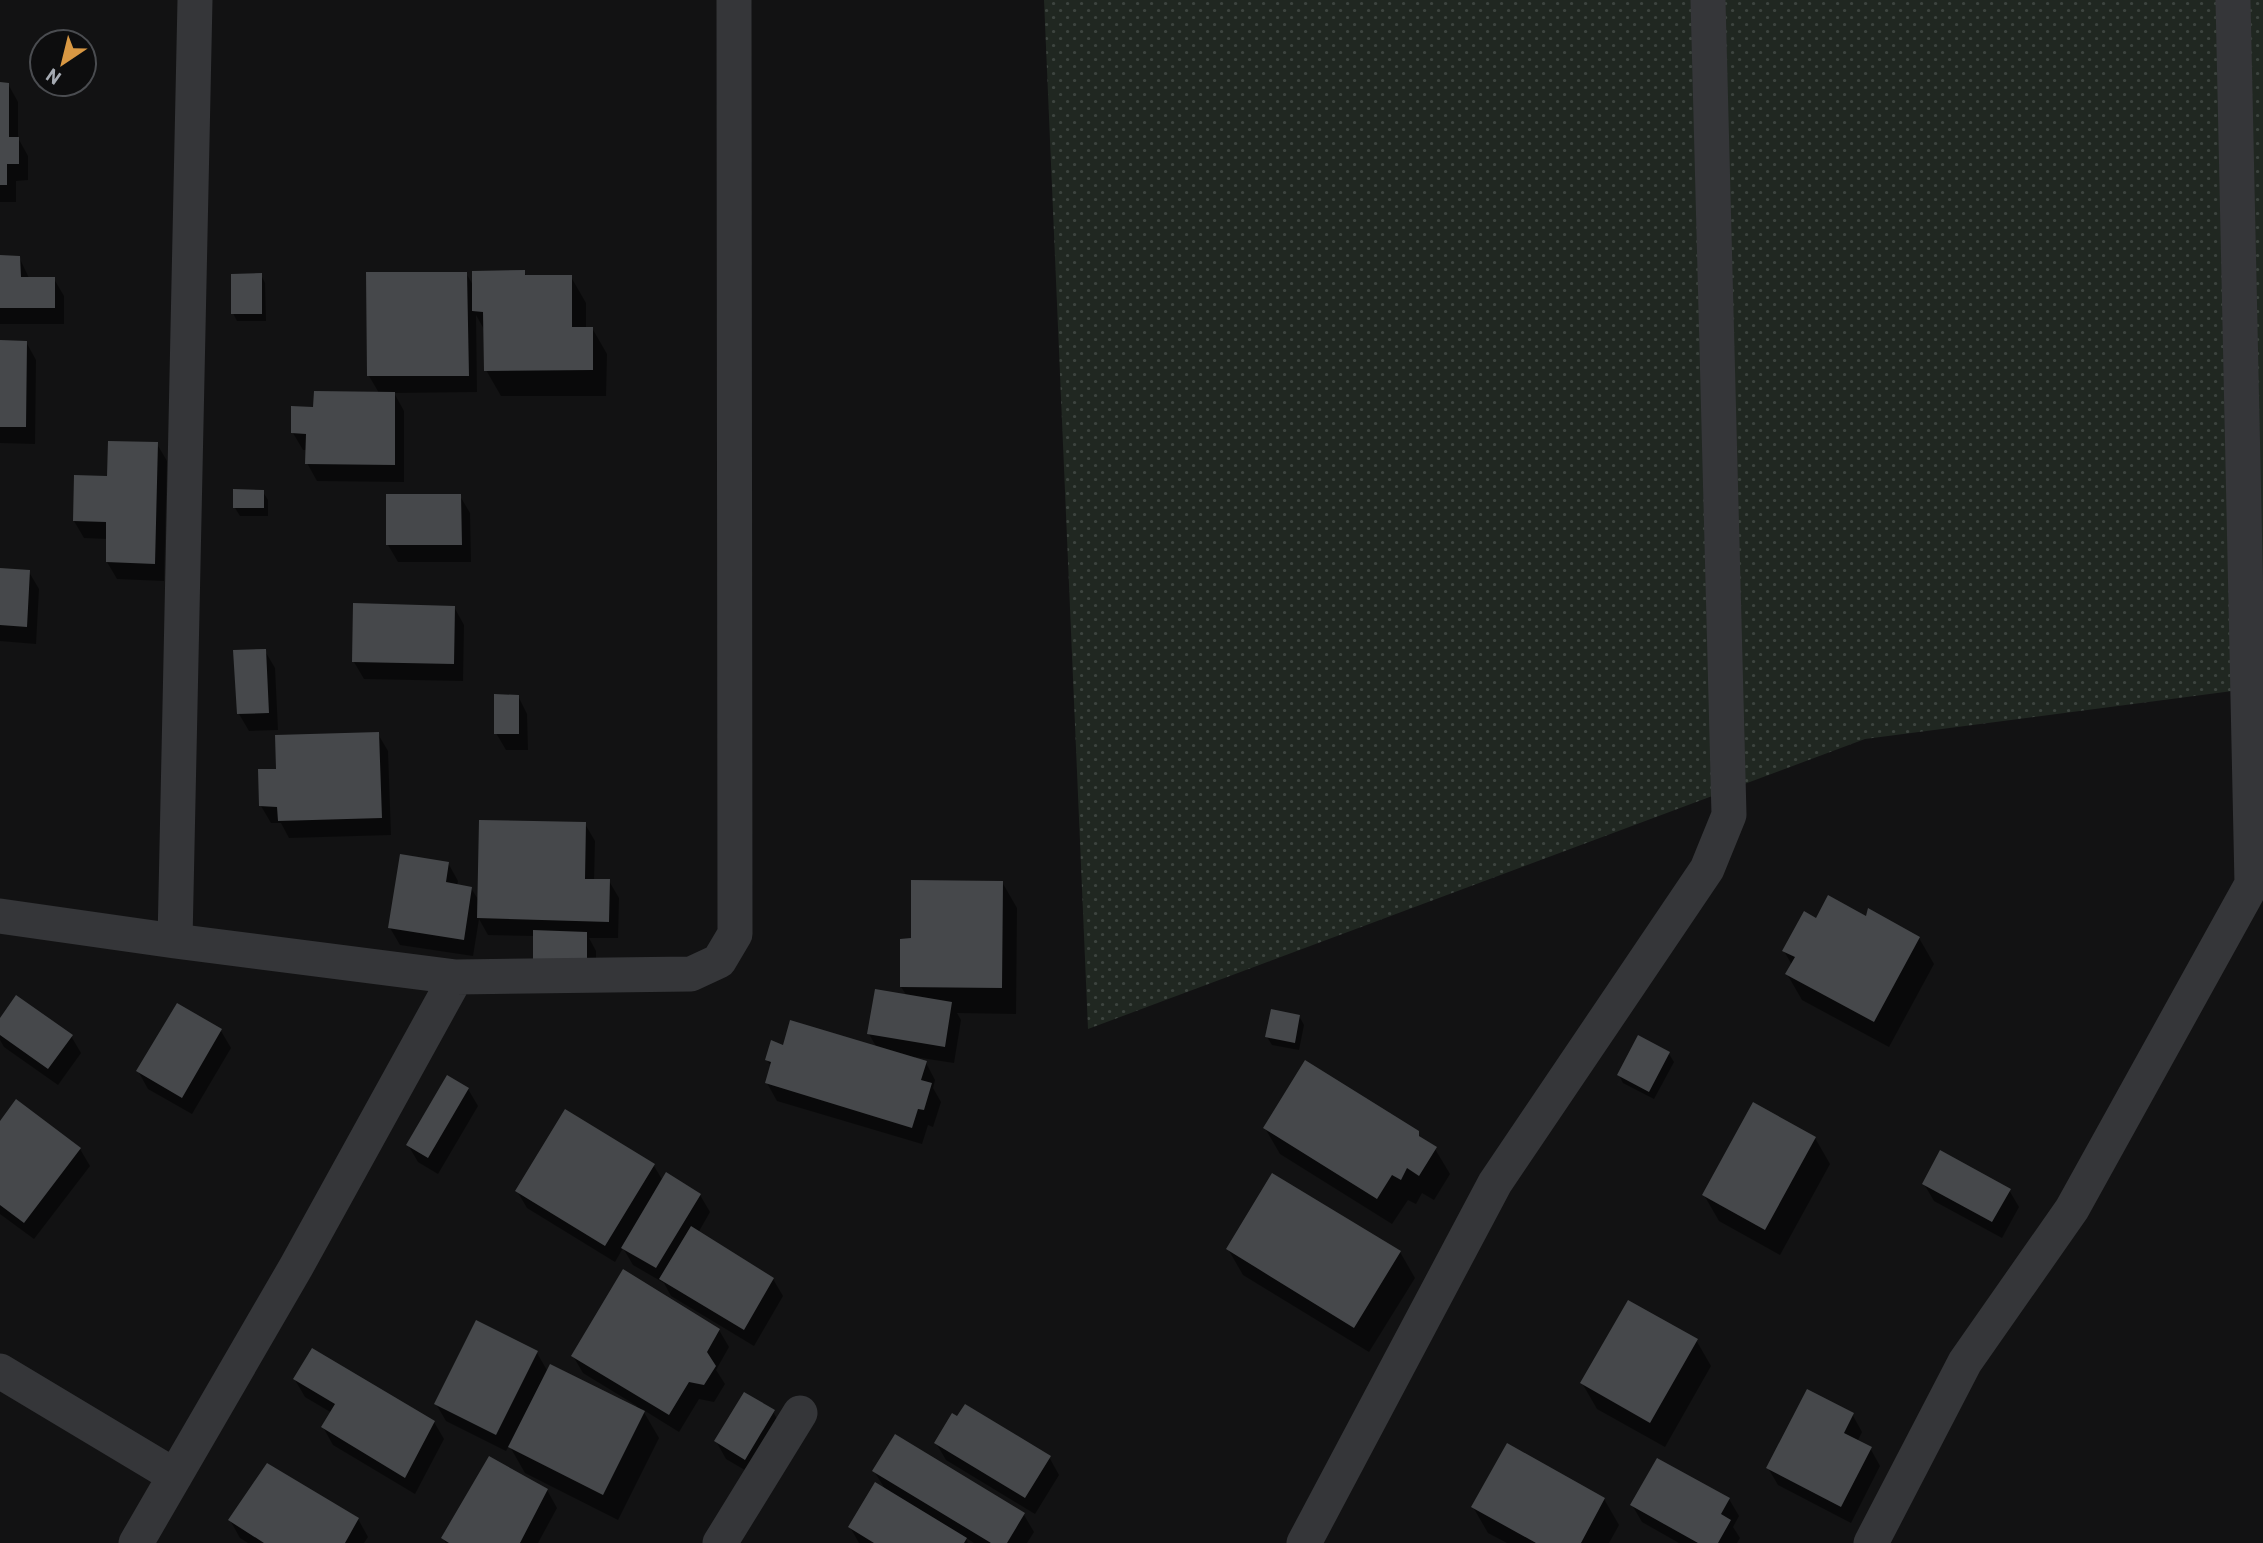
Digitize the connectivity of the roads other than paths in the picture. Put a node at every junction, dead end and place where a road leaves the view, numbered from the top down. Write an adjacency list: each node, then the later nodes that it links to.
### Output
1 (195, 0): 6 (street)
2 (734, 0): 7 (street)
3 (1708, 0): 13 (street)
4 (2233, 0): 14 (street)
5 (0, 916): 6 (street)
6 (175, 941): 7 (street)
7 (456, 977): 10 (street)
8 (0, 1371): 10 (street)
9 (800, 1413): 12 (street)
10 (175, 1476): 11 (street)
11 (136, 1543)
12 (720, 1543)
13 (1304, 1543)
14 (1871, 1543)

